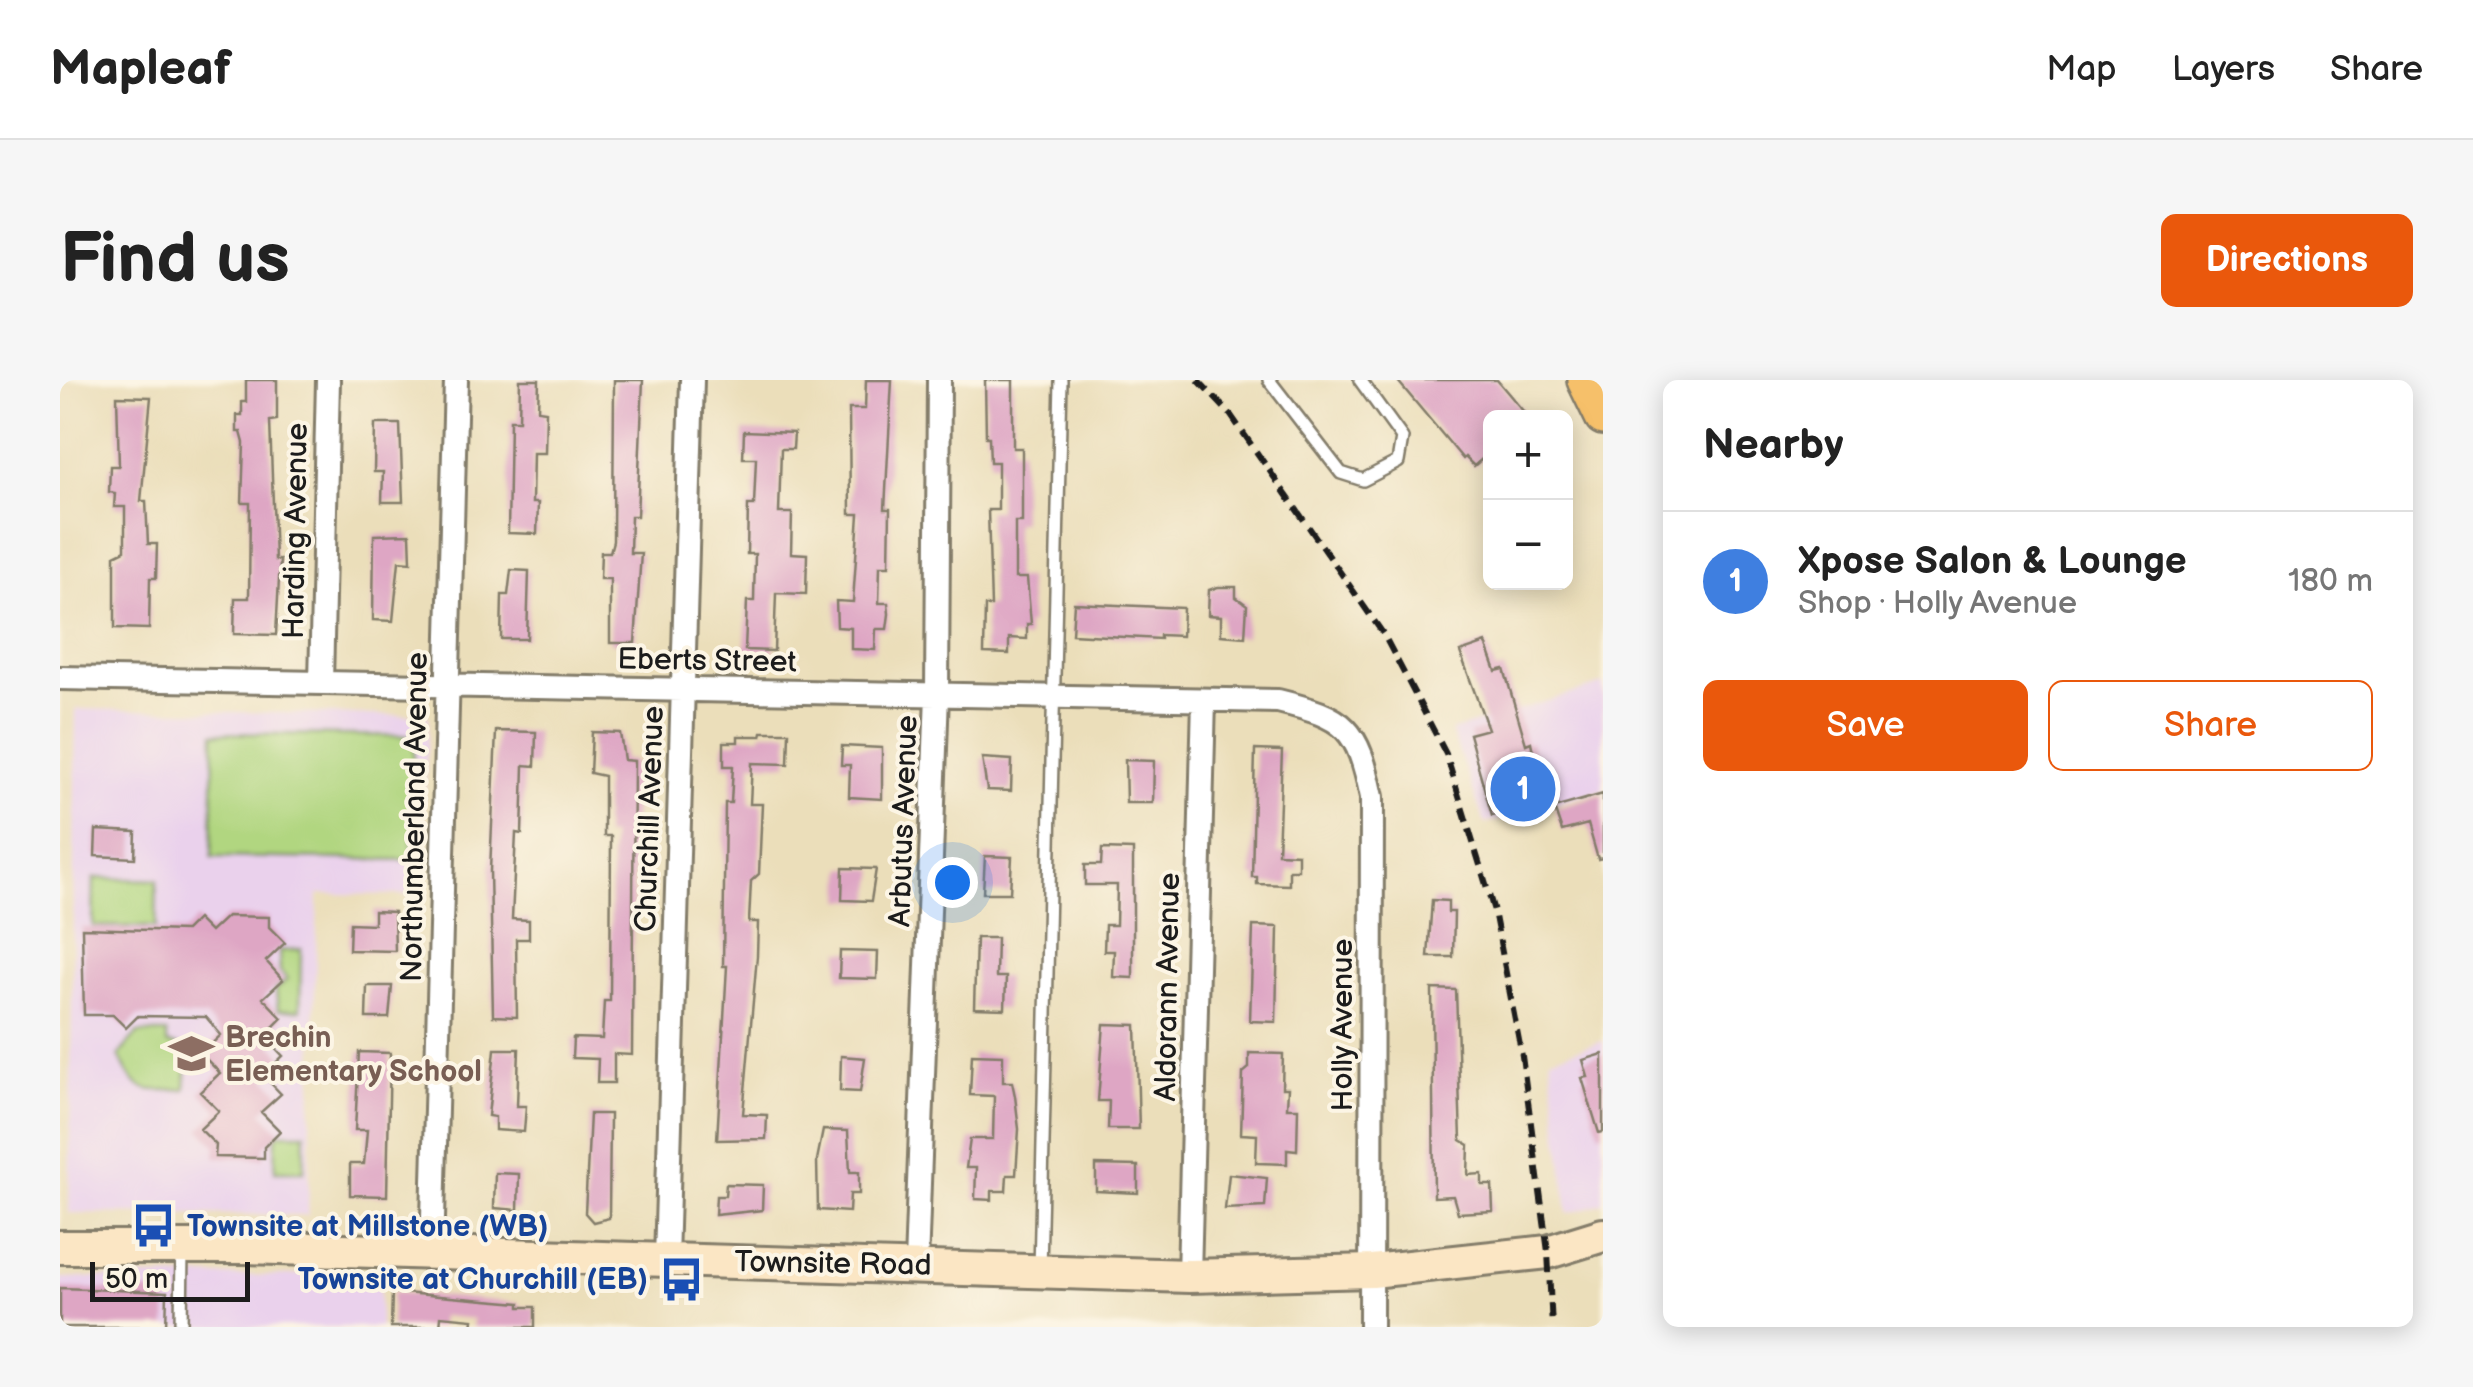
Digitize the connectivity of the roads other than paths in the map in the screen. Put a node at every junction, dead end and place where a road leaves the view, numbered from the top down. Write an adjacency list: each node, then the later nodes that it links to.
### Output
1 (328, 380): 11 (street, Harding Avenue)
2 (456, 380): 12 (street, Northumberland Avenue)
3 (692, 380): 13 (street, Churchill Avenue)
4 (939, 380): 14 (street, Arbutus Avenue)
5 (1061, 380): 15 (lane)
6 (1270, 380): 7 (lane)
7 (1360, 380)
8 (1586, 380): 9 (main road)
9 (1603, 417)
10 (60, 678): 11 (street, Eberts Street)
11 (321, 683): 12 (street, Eberts Street)
12 (446, 686): 13 (street, Eberts Street); 21 (street, Northumberland Avenue)
13 (683, 690): 14 (street, Eberts Street); 22 (street, Churchill Avenue)
14 (938, 694): 15 (street, Eberts Street); 23 (street, Arbutus Avenue)
15 (1052, 697): 16 (street, Eberts Street); 24 (lane)
16 (1204, 700): 17 (street, Eberts Street); 26 (street, Aldorann Avenue)
17 (1348, 728): 25 (street, Holly Avenue)
18 (1603, 1236): 25 (street, Townsite Road)
19 (182, 1246): 20 (street, Townsite Road); 21 (street, Townsite Road); 27 (lane)
20 (60, 1247)
21 (432, 1254): 22 (street, Townsite Road)
22 (666, 1260): 23 (street, Townsite Road)
23 (916, 1265): 24 (street, Townsite Road)
24 (1040, 1270): 26 (street, Townsite Road)
25 (1372, 1271): 26 (street, Townsite Road); 28 (street, Holly Avenue)
26 (1190, 1276)
27 (181, 1327)
28 (1371, 1327)

